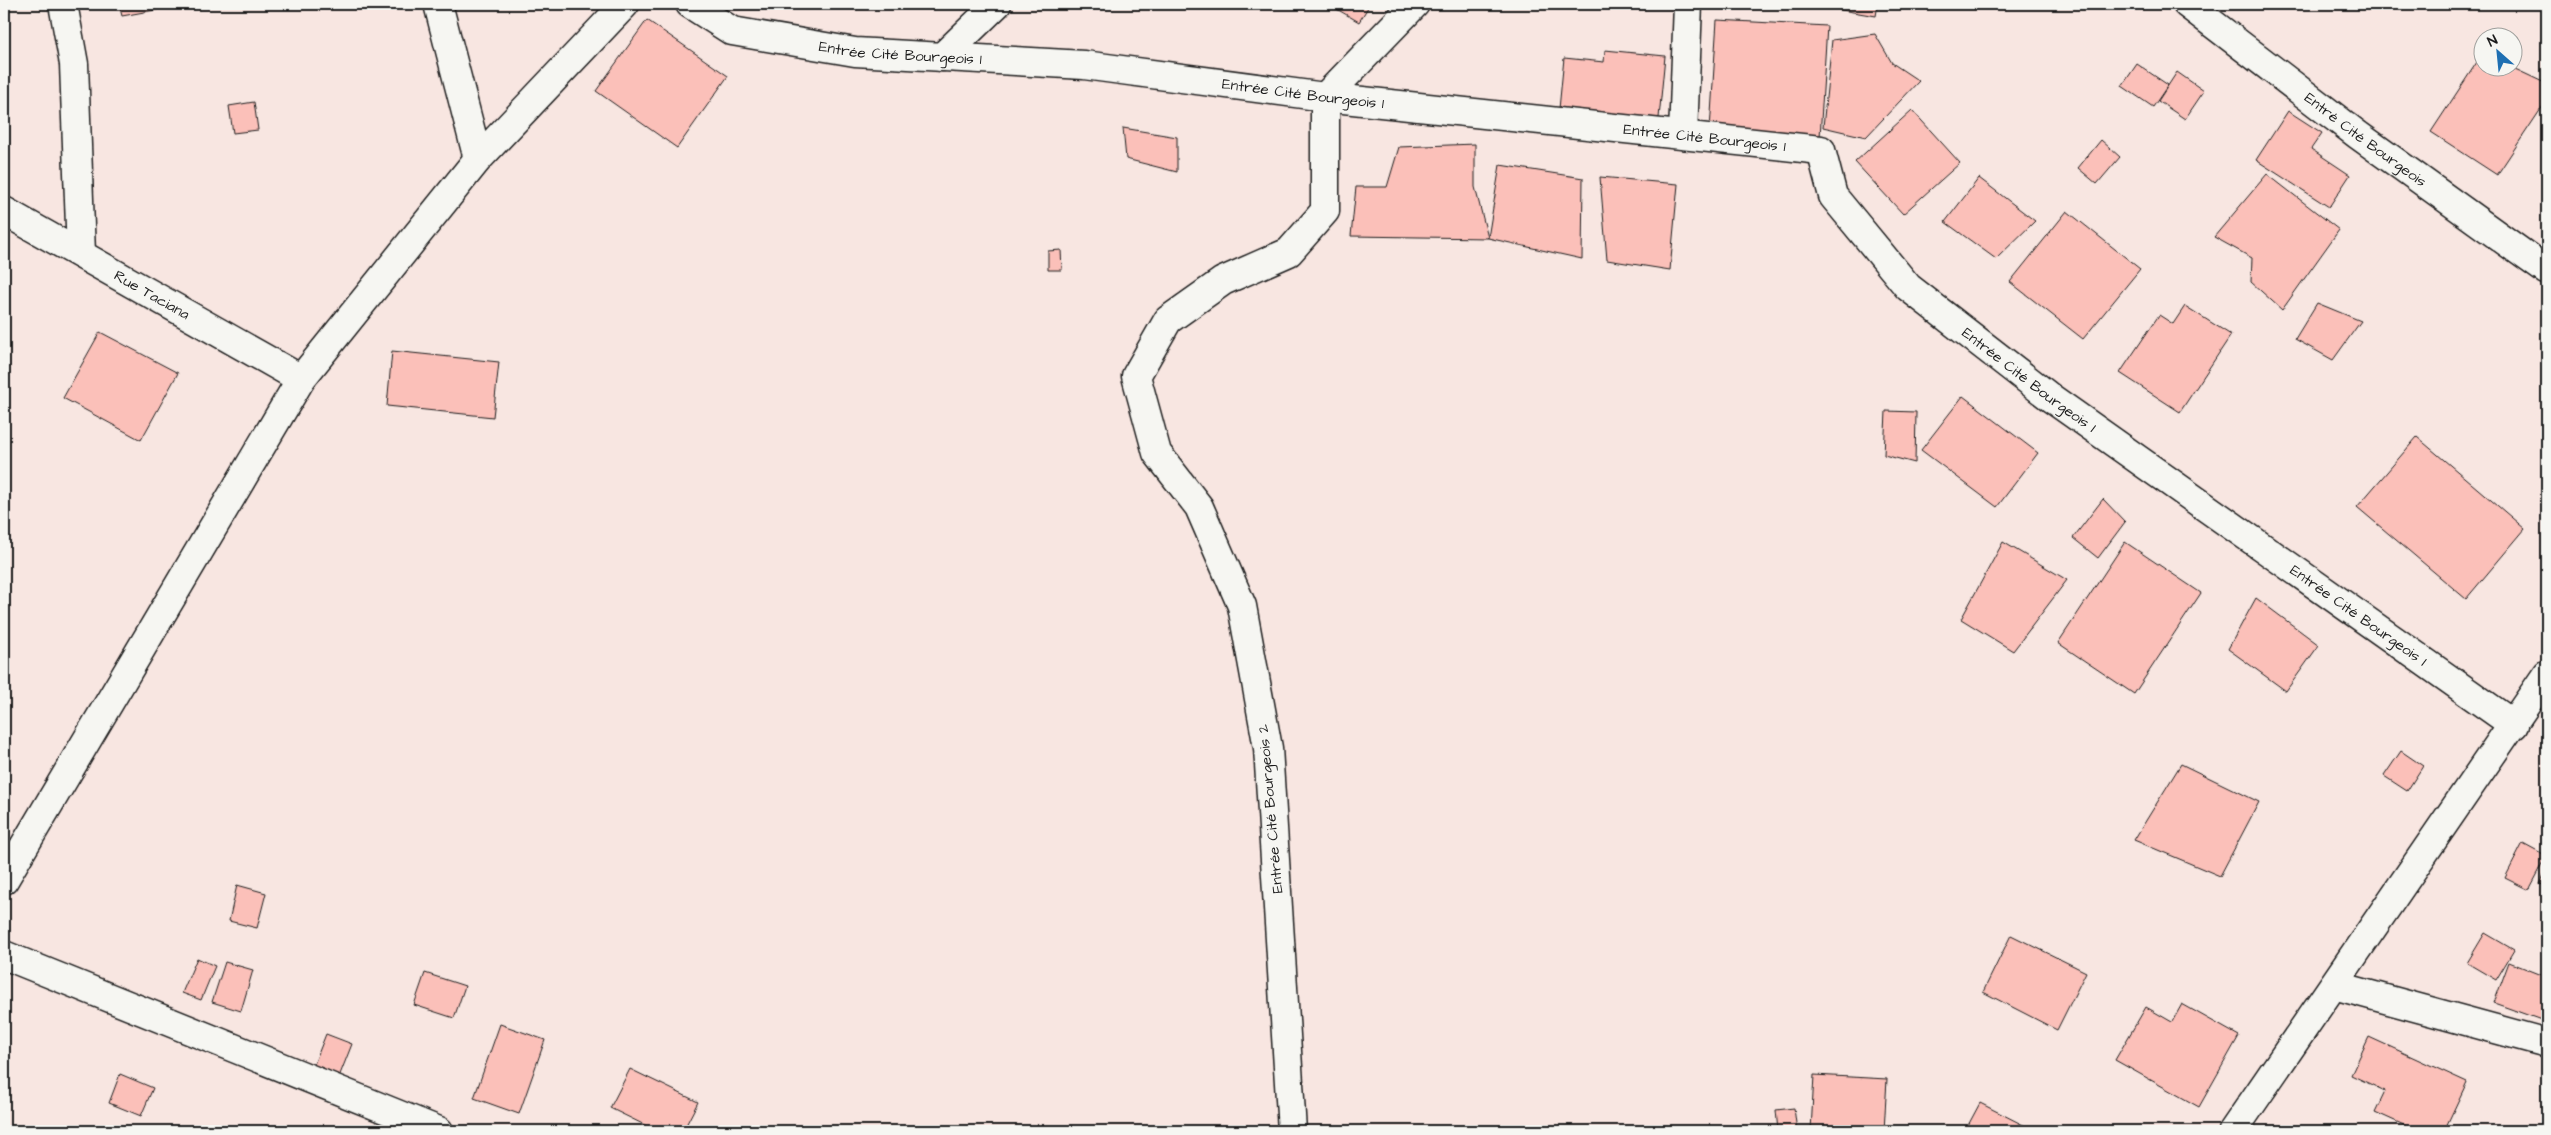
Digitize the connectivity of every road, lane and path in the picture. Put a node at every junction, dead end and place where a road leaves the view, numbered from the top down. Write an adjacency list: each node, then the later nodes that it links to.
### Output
1 (63, 4): 14 (street)
2 (438, 4): 12 (street)
3 (625, 4): 12 (street)
4 (690, 4): 9 (street, Entrée Cité Bourgeois 1)
5 (997, 4): 9 (street)
6 (1415, 4): 10 (street)
7 (1688, 4): 11 (street)
8 (2187, 4): 15 (street, Entré Cité Bourgeois)
9 (942, 57): 10 (street, Entrée Cité Bourgeois 1)
10 (1324, 97): 11 (street, Entrée Cité Bourgeois 1); 24 (street, Entrée Cité Bourgeois 2)
11 (1683, 135): 18 (street, Entrée Cité Bourgeois 1)
12 (478, 158): 16 (street)
13 (4, 211): 14 (street, Rue Taciana)
14 (81, 254): 16 (street, Rue Taciana)
15 (2547, 272)
16 (300, 379): 19 (street)
17 (2547, 674): 18 (street)
18 (2514, 725): 21 (street)
19 (4, 880)
20 (4, 955): 23 (street)
21 (2334, 985): 22 (street); 25 (street)
22 (2547, 1043)
23 (439, 1131)
24 (1292, 1131)
25 (2233, 1131)

